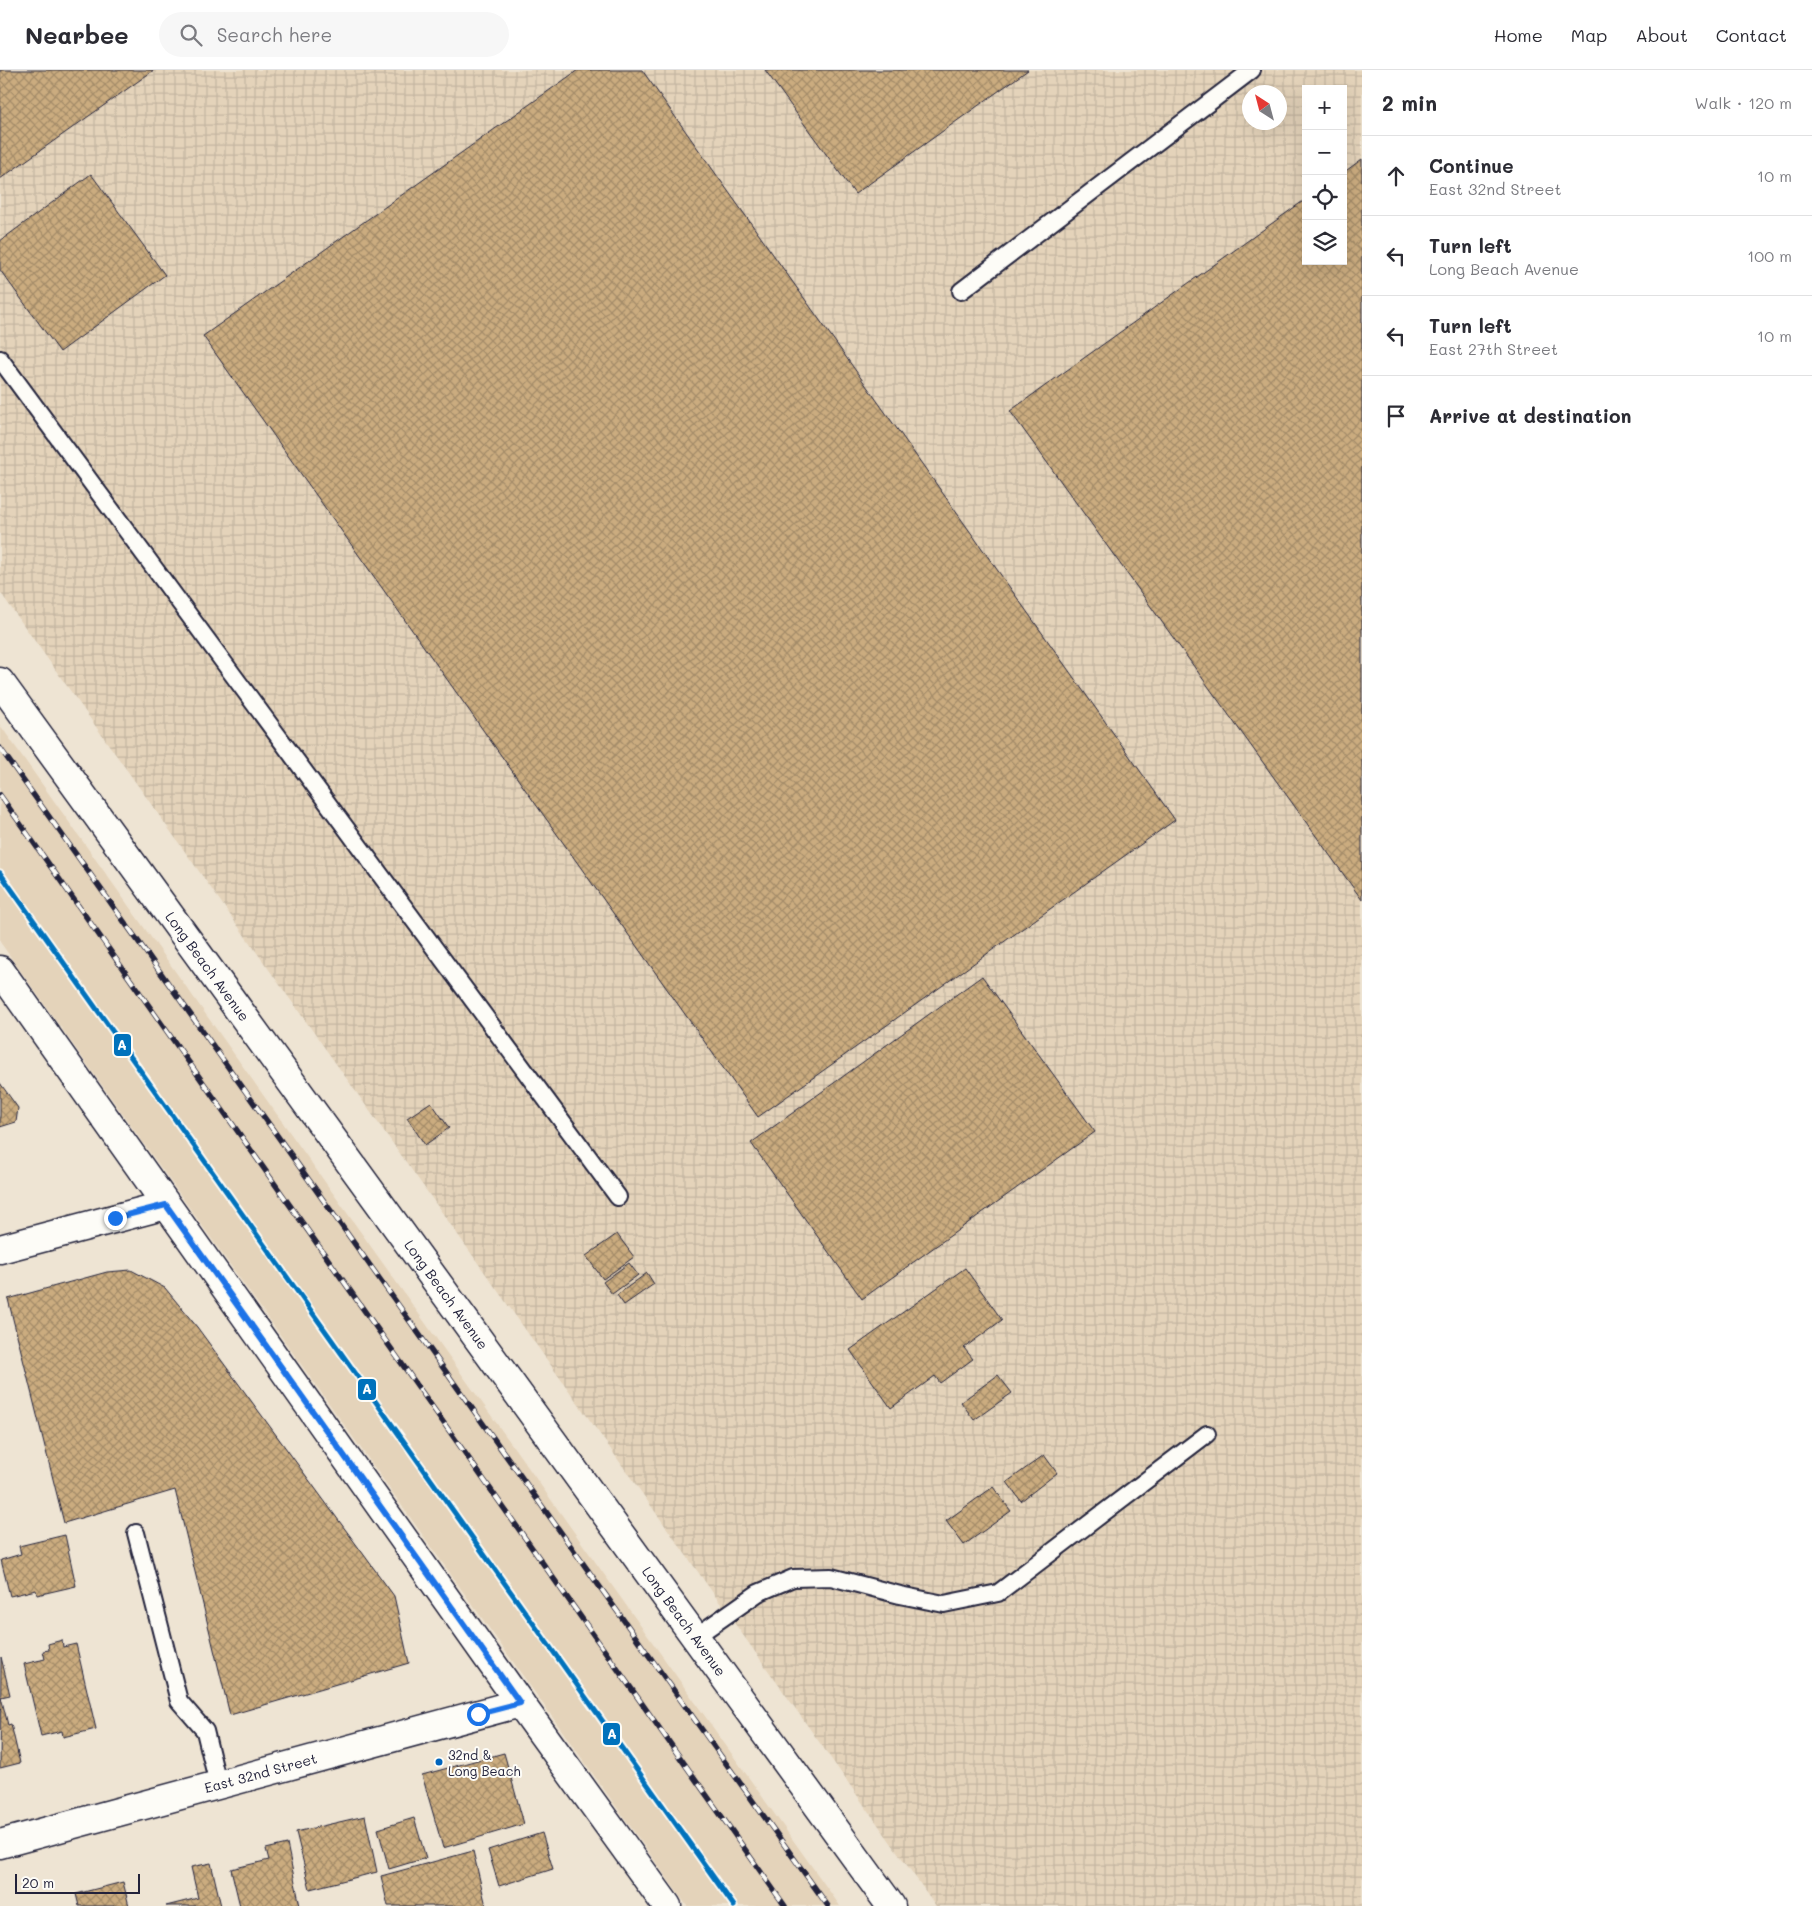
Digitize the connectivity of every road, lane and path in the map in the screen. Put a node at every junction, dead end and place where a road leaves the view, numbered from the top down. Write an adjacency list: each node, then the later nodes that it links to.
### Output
1 (1252, 70): 2 (lane)
2 (961, 291)
3 (0, 359): 6 (lane)
4 (0, 682): 11 (main road, Long Beach Avenue)
5 (0, 970): 7 (main road)
6 (618, 1197)
7 (166, 1205): 8 (main road); 12 (main road)
8 (0, 1248)
9 (1207, 1434): 11 (lane)
10 (136, 1532): 13 (lane)
11 (695, 1637): 16 (main road, Long Beach Avenue)
12 (520, 1703): 13 (main road, East 32nd Street); 15 (main road)
13 (218, 1784): 14 (main road, East 32nd Street)
14 (0, 1844)
15 (667, 1906)
16 (891, 1906)

